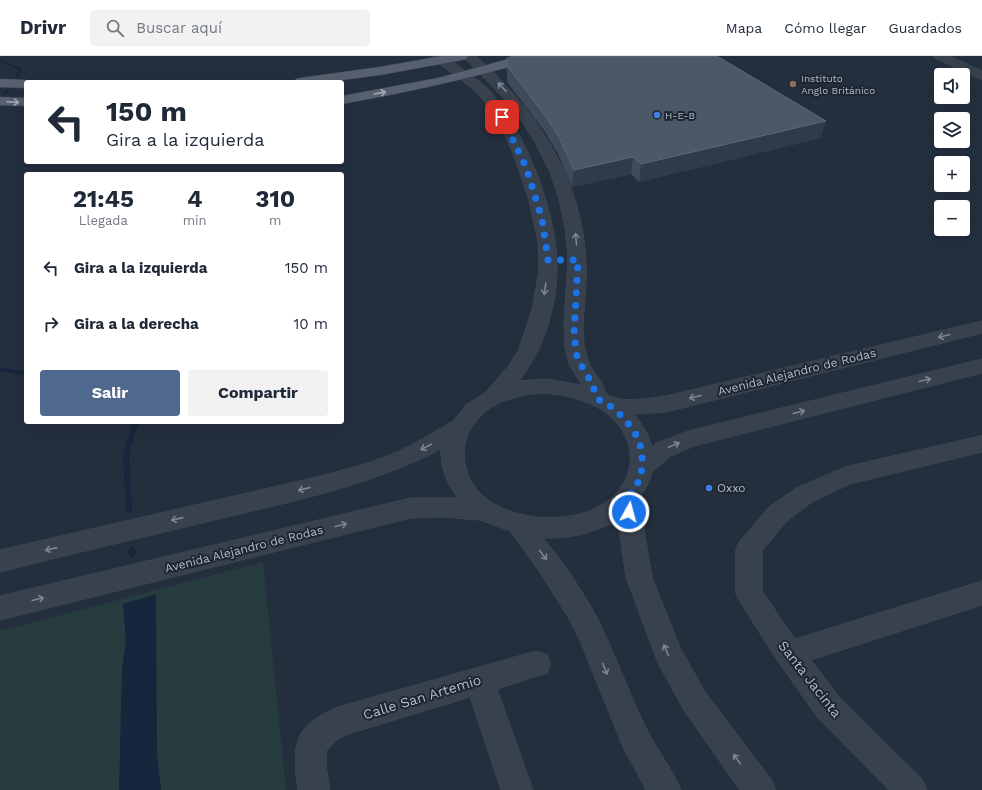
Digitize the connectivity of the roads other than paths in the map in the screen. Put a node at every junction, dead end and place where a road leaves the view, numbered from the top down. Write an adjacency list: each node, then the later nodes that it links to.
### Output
1 (462, 56): 6 (main road)
2 (469, 56): 8 (street)
3 (533, 56): 8 (main road)
4 (940, 56): 10 (street)
5 (962, 56): 7 (street)
6 (440, 58): 9 (street); 11 (main road)
7 (982, 65)
8 (486, 70): 9 (main road); 18 (street, one-way to 8)
9 (464, 76): 14 (main road, one-way to 9); 17 (street)
10 (982, 76)
11 (312, 80)
12 (0, 83): 13 (main road)
13 (24, 84)
14 (344, 100)
15 (0, 101): 16 (main road, one-way to 16)
16 (24, 102)
17 (548, 260): 18 (street); 21 (street, one-way to 21)
18 (578, 260): 22 (street)
19 (982, 327): 22 (street, Avenida Alejandro de Rodas, one-way to 22)
20 (982, 366): 25 (street, one-way to 20)
21 (494, 397): 22 (street); 23 (street)
22 (604, 402): 25 (street)
23 (459, 427): 27 (street); 29 (street, one-way to 29)
24 (982, 444): 32 (street, Santa Jacinta)
25 (642, 468): 26 (street)
26 (627, 499): 28 (street); 38 (street, one-way to 26)
27 (490, 512): 28 (street); 31 (street, Avenida Alejandro de Rodas, one-way to 27)
28 (519, 525): 37 (street, one-way to 37)
29 (0, 560)
30 (982, 593): 32 (street)
31 (0, 608)
32 (789, 654): 39 (street, Santa Jacinta)
33 (537, 664): 34 (street, Calle San Artemio)
34 (479, 680): 35 (street, Calle San Artemio); 36 (street)
35 (314, 790)
36 (517, 790)
37 (665, 790)
38 (760, 790)
39 (911, 790)

